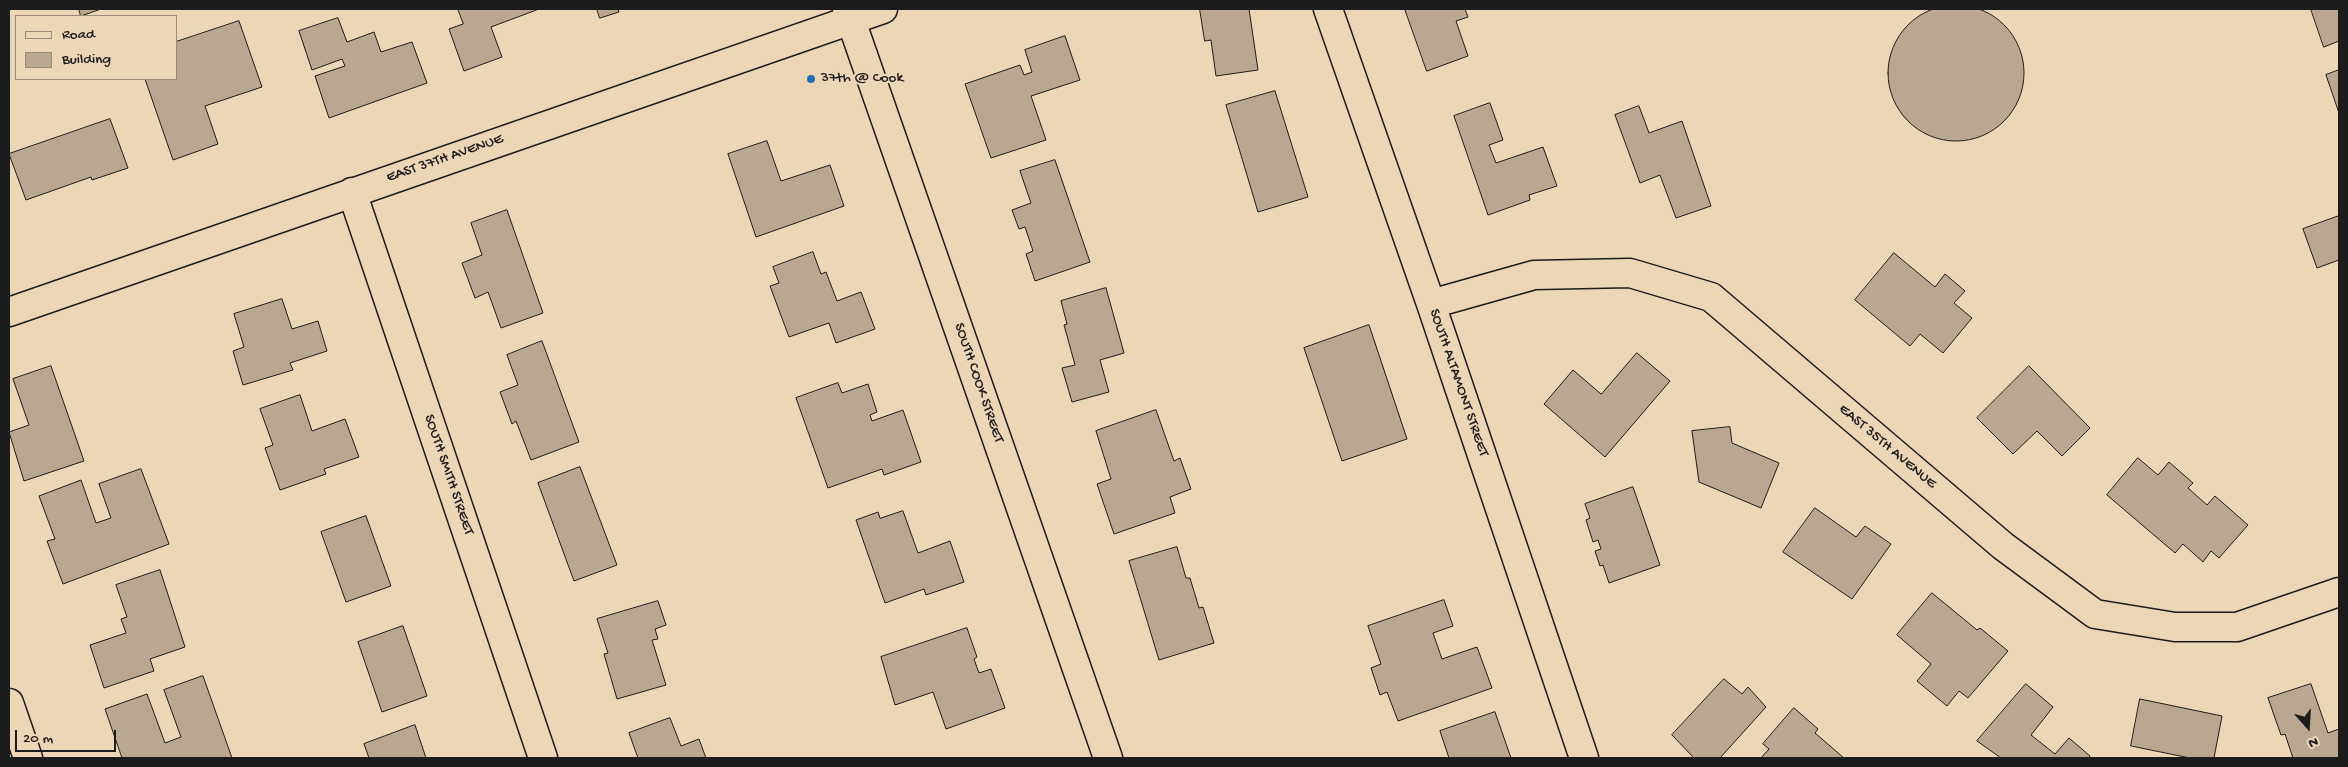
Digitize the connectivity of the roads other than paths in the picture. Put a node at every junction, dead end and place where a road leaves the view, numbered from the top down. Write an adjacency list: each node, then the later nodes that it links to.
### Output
1 (883, 9): 3 (street, EAST 37TH AVENUE)
2 (1328, 9): 5 (street, SOUTH ALTAMONT STREET)
3 (849, 14): 4 (street, EAST 37TH AVENUE); 11 (street, SOUTH COOK STREET)
4 (352, 192): 6 (street, EAST 37TH AVENUE); 10 (street, SOUTH SMITH STREET)
5 (1431, 304): 7 (street, EAST 35TH AVENUE); 12 (street, SOUTH ALTAMONT STREET)
6 (9, 312)
7 (2339, 592)
8 (9, 703): 9 (street)
9 (28, 758)
10 (543, 758)
11 (1108, 758)
12 (1584, 758)

